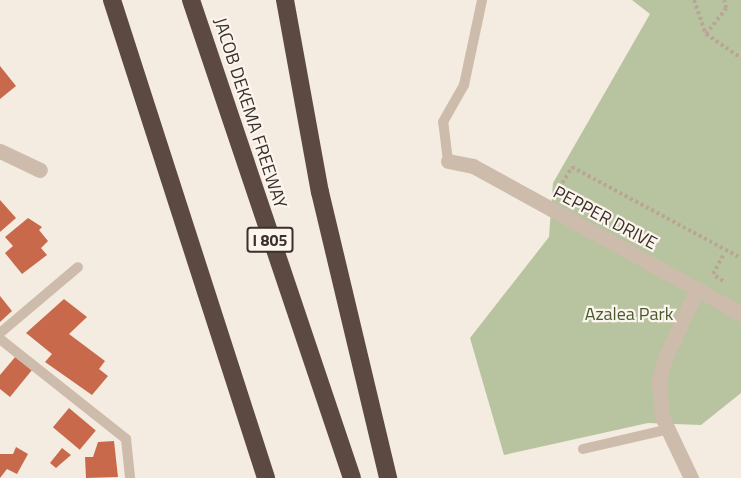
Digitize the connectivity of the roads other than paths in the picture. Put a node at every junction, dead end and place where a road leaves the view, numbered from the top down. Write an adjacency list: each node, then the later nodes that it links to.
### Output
1 (112, 0): 16 (highway)
2 (191, 0): 17 (highway, JACOB DEKEMA FREEWAY / I 805)
3 (285, 0): 18 (highway)
4 (482, 0): 6 (lane)
5 (0, 151): 7 (street)
6 (448, 161): 9 (street, PEPPER DRIVE)
7 (40, 170)
8 (78, 267): 11 (lane)
9 (696, 290): 10 (street, PEPPER DRIVE); 13 (street)
10 (741, 314)
11 (0, 333)
12 (0, 339): 15 (lane)
13 (669, 429): 14 (lane); 19 (street)
14 (583, 449)
15 (130, 478)
16 (266, 478)
17 (352, 478)
18 (388, 478)
19 (691, 478)

